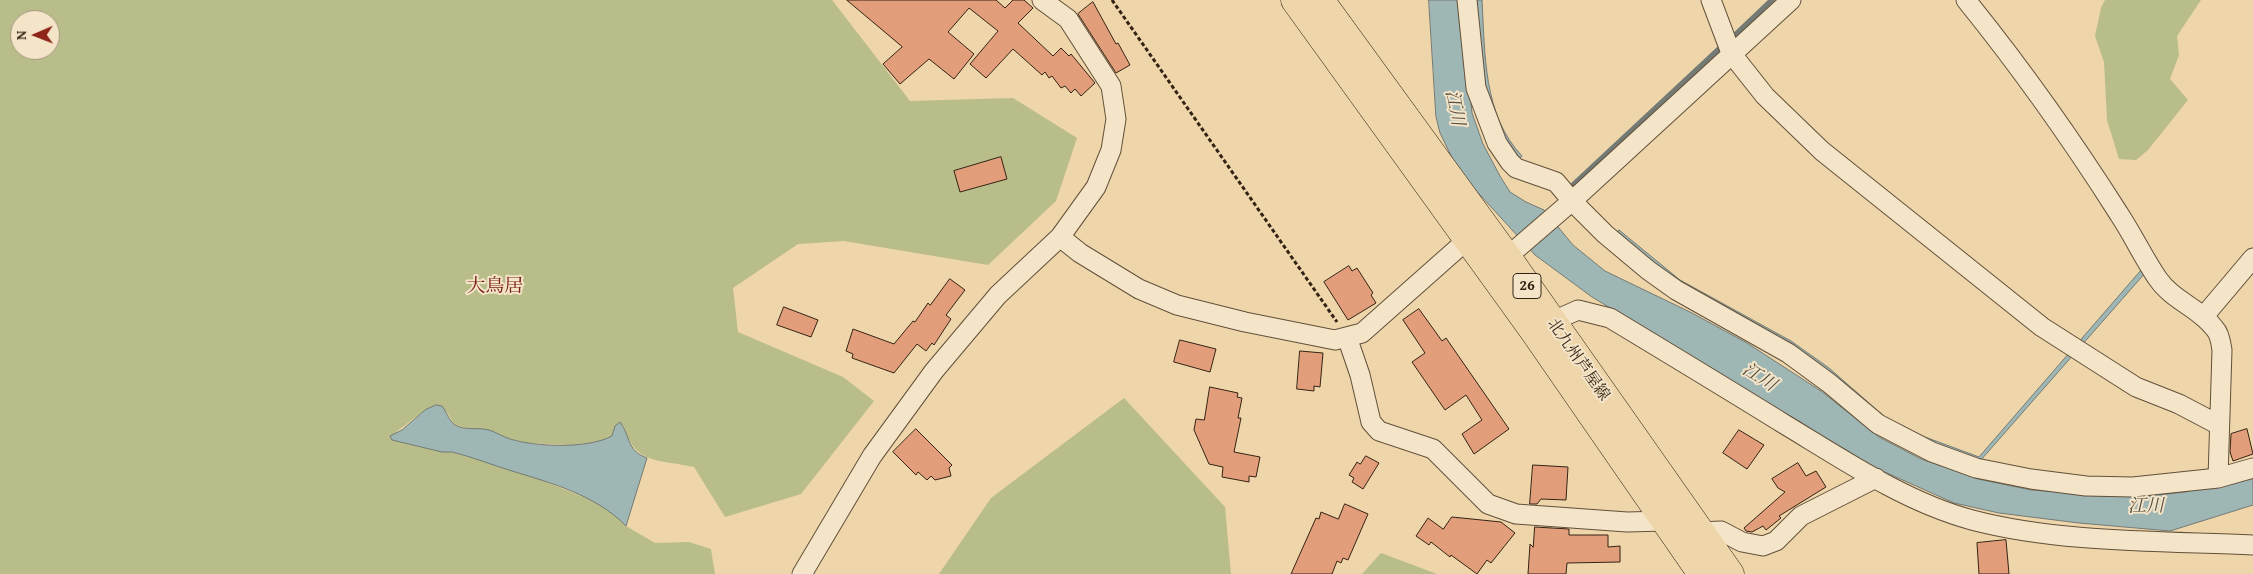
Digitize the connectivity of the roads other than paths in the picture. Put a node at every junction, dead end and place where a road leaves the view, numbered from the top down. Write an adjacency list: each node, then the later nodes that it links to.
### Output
1 (1042, 0): 10 (street)
2 (1295, 0): 11 (main road, 北九州芦屋線 / 26)
3 (1320, 0): 12 (main road, 北九州芦屋線 / 26)
4 (1467, 0): 9 (street)
5 (1711, 0): 8 (street)
6 (1791, 0): 8 (street)
7 (1966, 0): 14 (street)
8 (1732, 53): 9 (street); 17 (street)
9 (1572, 201): 12 (street); 20 (street)
10 (1060, 237): 16 (street); 24 (street)
11 (1467, 240): 15 (main road, 北九州芦屋線 / 26); 16 (street)
12 (1515, 249): 15 (main road, 北九州芦屋線 / 26)
13 (2253, 258): 14 (street)
14 (2204, 316): 17 (street)
15 (1542, 326): 19 (street); 21 (main road, 北九州芦屋線 / 26); 22 (main road, 北九州芦屋線 / 26)
16 (1347, 337): 21 (street)
17 (2219, 425): 20 (street)
18 (2253, 468): 20 (street)
19 (1876, 478): 22 (street); 23 (street)
20 (2218, 478)
21 (1665, 521): 25 (main road, 北九州芦屋線 / 26)
22 (1700, 532): 26 (main road, 北九州芦屋線 / 26)
23 (2253, 545)
24 (802, 574)
25 (1702, 574)
26 (1730, 574)

